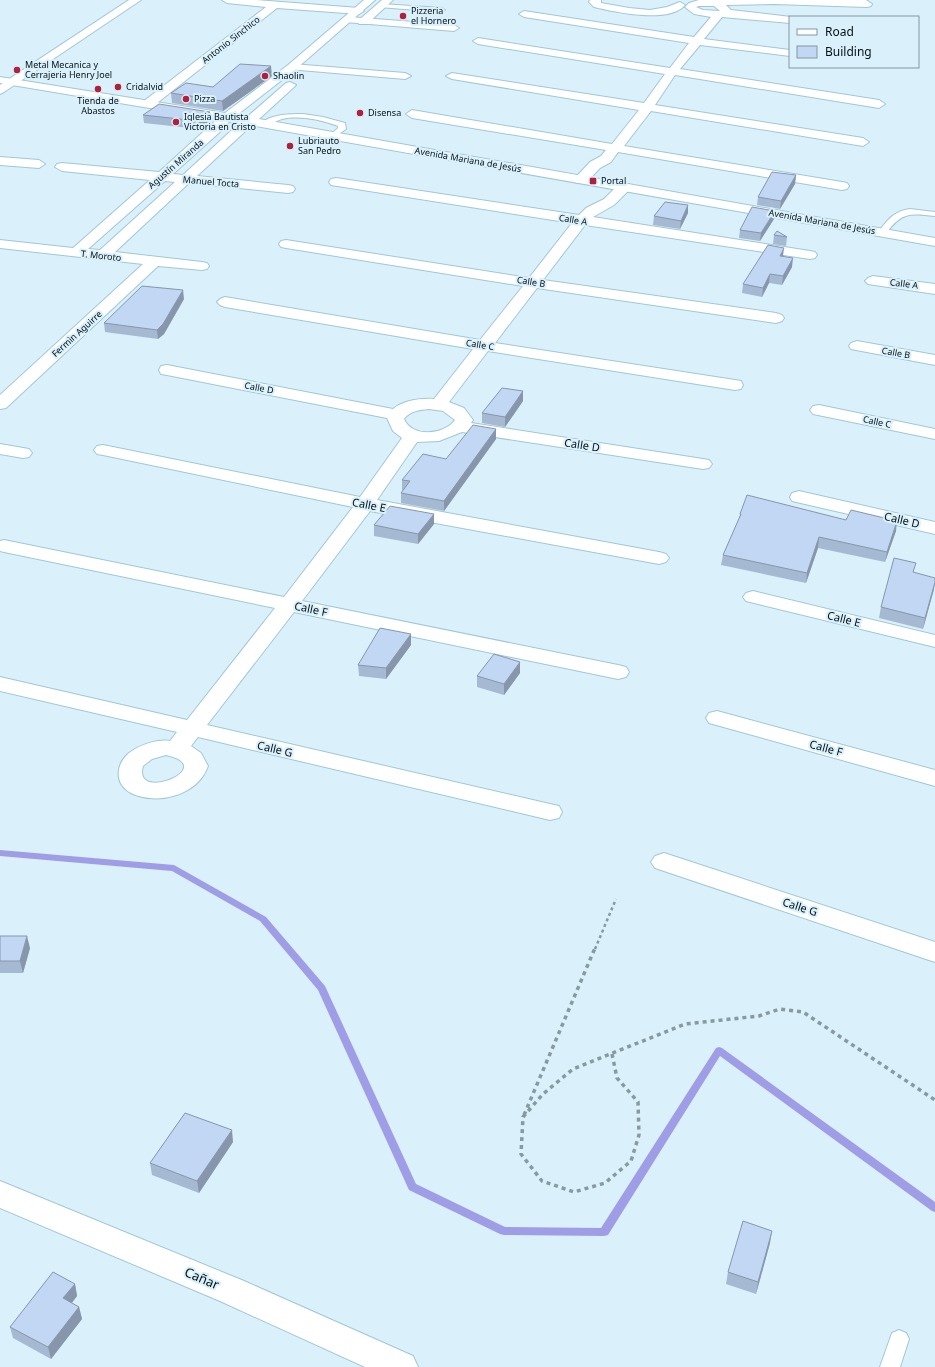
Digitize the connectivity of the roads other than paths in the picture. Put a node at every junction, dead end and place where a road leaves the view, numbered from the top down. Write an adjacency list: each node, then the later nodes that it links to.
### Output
1 (136, 0): 29 (street)
2 (227, 0): 9 (street, Antonio Sinchico)
3 (370, 0): 11 (street, Agustín Miranda)
4 (596, 0): 10 (street)
5 (808, 0): 7 (street)
6 (657, 1): 10 (street)
7 (720, 2)
8 (384, 3): 12 (lane); 16 (street, Agustín Miranda)
9 (275, 5): 11 (street); 31 (street, Antonio Sinchico)
10 (685, 6): 14 (street)
11 (359, 10): 17 (street, Agustín Miranda)
12 (442, 10)
13 (524, 14): 20 (street)
14 (723, 14): 15 (street); 20 (street)
15 (789, 20)
16 (364, 21): 17 (street, Agustín Miranda); 18 (street)
17 (351, 25): 23 (street, Agustín Miranda)
18 (454, 28)
19 (478, 41): 25 (street)
20 (696, 41): 21 (street); 25 (street)
21 (789, 53)
22 (320, 59): 24 (street, Agustín Miranda)
23 (292, 67): 24 (street); 35 (street, Agustín Miranda)
24 (310, 68): 26 (street); 36 (street, Agustín Miranda)
25 (672, 72): 32 (street); 33 (street)
26 (405, 76)
27 (452, 76): 33 (street)
28 (0, 80): 29 (street, Avenida Mariana de Jesús)
29 (13, 81): 30 (street); 31 (street, Avenida Mariana de Jesús)
30 (0, 90)
31 (148, 104): 35 (street, Avenida Mariana de Jesús)
32 (879, 104)
33 (647, 108): 37 (street); 38 (street)
34 (412, 114): 38 (street)
35 (227, 117): 36 (street, Avenida Mariana de Jesús); 43 (street, Agustín Miranda)
36 (249, 121): 44 (street, Agustín Miranda); 45 (street, Avenida Mariana de Jesús)
37 (862, 142)
38 (615, 148): 40 (street); 48 (street)
39 (0, 161): 41 (street)
40 (603, 163): 45 (street); 47 (street)
41 (39, 164)
42 (62, 167): 43 (street, Manuel Tocta)
43 (161, 177): 44 (street, Manuel Tocta); 58 (street, Agustín Miranda)
44 (184, 179): 50 (street, Manuel Tocta); 60 (street, Agustín Miranda)
45 (581, 180): 47 (street, Avenida Mariana de Jesús)
46 (336, 182): 52 (street, Calle A)
47 (601, 183): 49 (street, Avenida Mariana de Jesús); 52 (street)
48 (842, 186)
49 (624, 187): 52 (street); 53 (street, Avenida Mariana de Jesús)
50 (288, 189)
51 (935, 214): 53 (lane)
52 (586, 216): 59 (street, Calle A); 65 (street)
53 (882, 233): 54 (street, Avenida Mariana de Jesús)
54 (935, 242)
55 (0, 244): 57 (street, T. Moroto)
56 (286, 244): 65 (street, Calle B)
57 (16, 246): 58 (street, T. Moroto); 61 (street)
58 (75, 253): 60 (street, T. Moroto)
59 (810, 255)
60 (102, 256): 62 (street, T. Moroto)
61 (0, 260)
62 (153, 262): 63 (street, T. Moroto); 74 (street, Fermìn Aguirre)
63 (202, 266)
64 (874, 281): 66 (street, Calle A)
65 (535, 283): 68 (street, Calle B); 69 (street)
66 (935, 289)
67 (225, 302): 69 (street, Calle C)
68 (776, 318)
69 (484, 346): 73 (street, Calle C); 75 (street)
70 (857, 346): 71 (street, Calle B)
71 (935, 360)
72 (168, 370): 77 (street, Calle D)
73 (735, 385)
74 (0, 404)
75 (439, 404): 77 (street); 78 (street)
76 (820, 410): 79 (street, Calle C)
77 (397, 415): 80 (street)
78 (461, 427): 80 (street); 84 (street, Calle D)
79 (935, 434)
80 (413, 435): 86 (street)
81 (0, 449): 83 (street)
82 (103, 450): 86 (street, Calle E)
83 (23, 453)
84 (703, 464)
85 (799, 497): 87 (street, Calle D)
86 (365, 504): 89 (street, Calle E); 91 (street)
87 (935, 528)
88 (4, 546): 91 (street, Calle F)
89 (660, 558)
90 (753, 597): 92 (street, Calle E)
91 (289, 604): 93 (street, Calle F); 96 (street)
92 (935, 641)
93 (618, 672)
94 (0, 684): 96 (street, Calle G)
95 (716, 718): 98 (street, Calle F)
96 (190, 730): 97 (street); 99 (street, Calle G)
97 (177, 748)
98 (935, 778)
99 (550, 812)
100 (664, 862): 101 (street, Calle G)
101 (935, 952)
102 (0, 1194): 104 (street, Cañar)
103 (899, 1339): 105 (lane)
104 (401, 1367)
105 (890, 1367)

